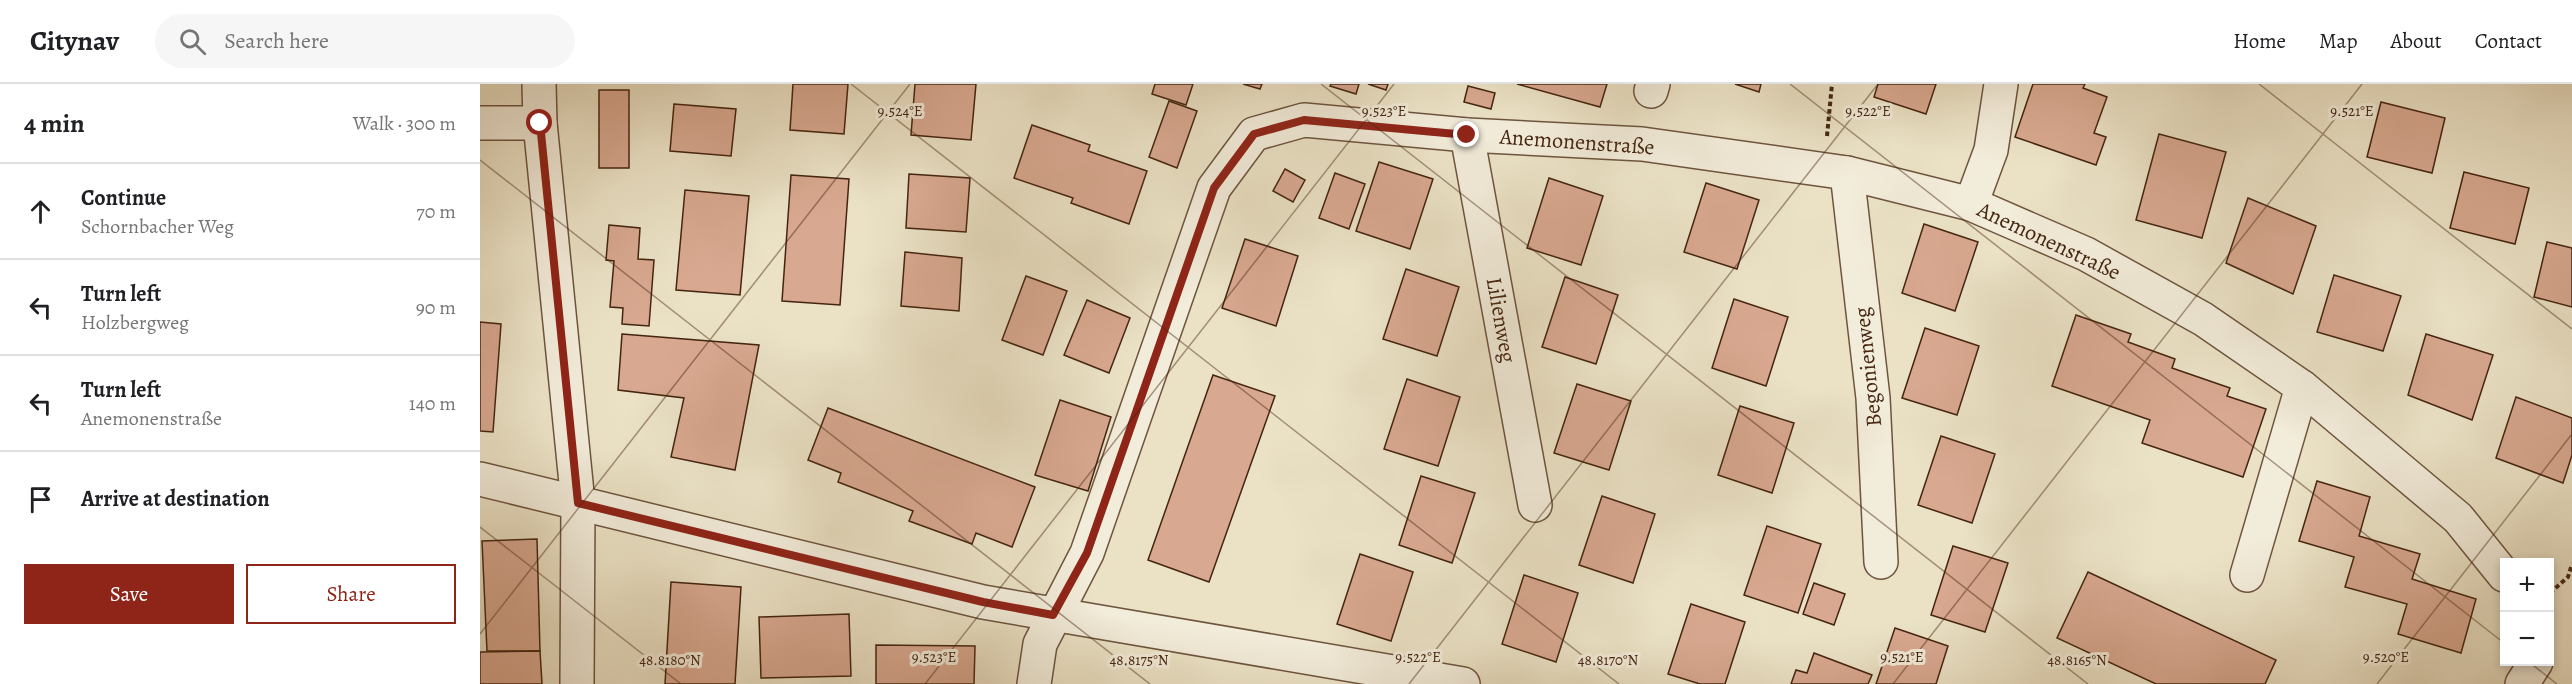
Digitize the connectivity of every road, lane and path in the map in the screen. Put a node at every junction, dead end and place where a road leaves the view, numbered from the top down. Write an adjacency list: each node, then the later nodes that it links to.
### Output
1 (539, 84): 5 (street)
2 (1832, 84): 7 (path)
3 (2001, 84): 8 (street)
4 (480, 123): 5 (street)
5 (540, 123): 11 (street)
6 (1467, 135): 7 (street, Anemonenstraße); 12 (street, Lilienweg); 18 (street, Anemonenstraße)
7 (1835, 171): 8 (street, Anemonenstraße); 13 (street, Begonienweg)
8 (1971, 204): 9 (street, Anemonenstraße)
9 (2302, 387): 15 (street, Anemonenstraße); 16 (street)
10 (480, 479): 11 (street)
11 (578, 503): 18 (street); 20 (street)
12 (1535, 505)
13 (1881, 561)
14 (2572, 564): 17 (path)
15 (2500, 569)
16 (2247, 575)
17 (2554, 589)
18 (1053, 615): 21 (street, Anemonenstraße); 22 (street)
19 (2534, 666): 23 (street)
20 (577, 684)
21 (1034, 684)
22 (1463, 684)
23 (2523, 684)

